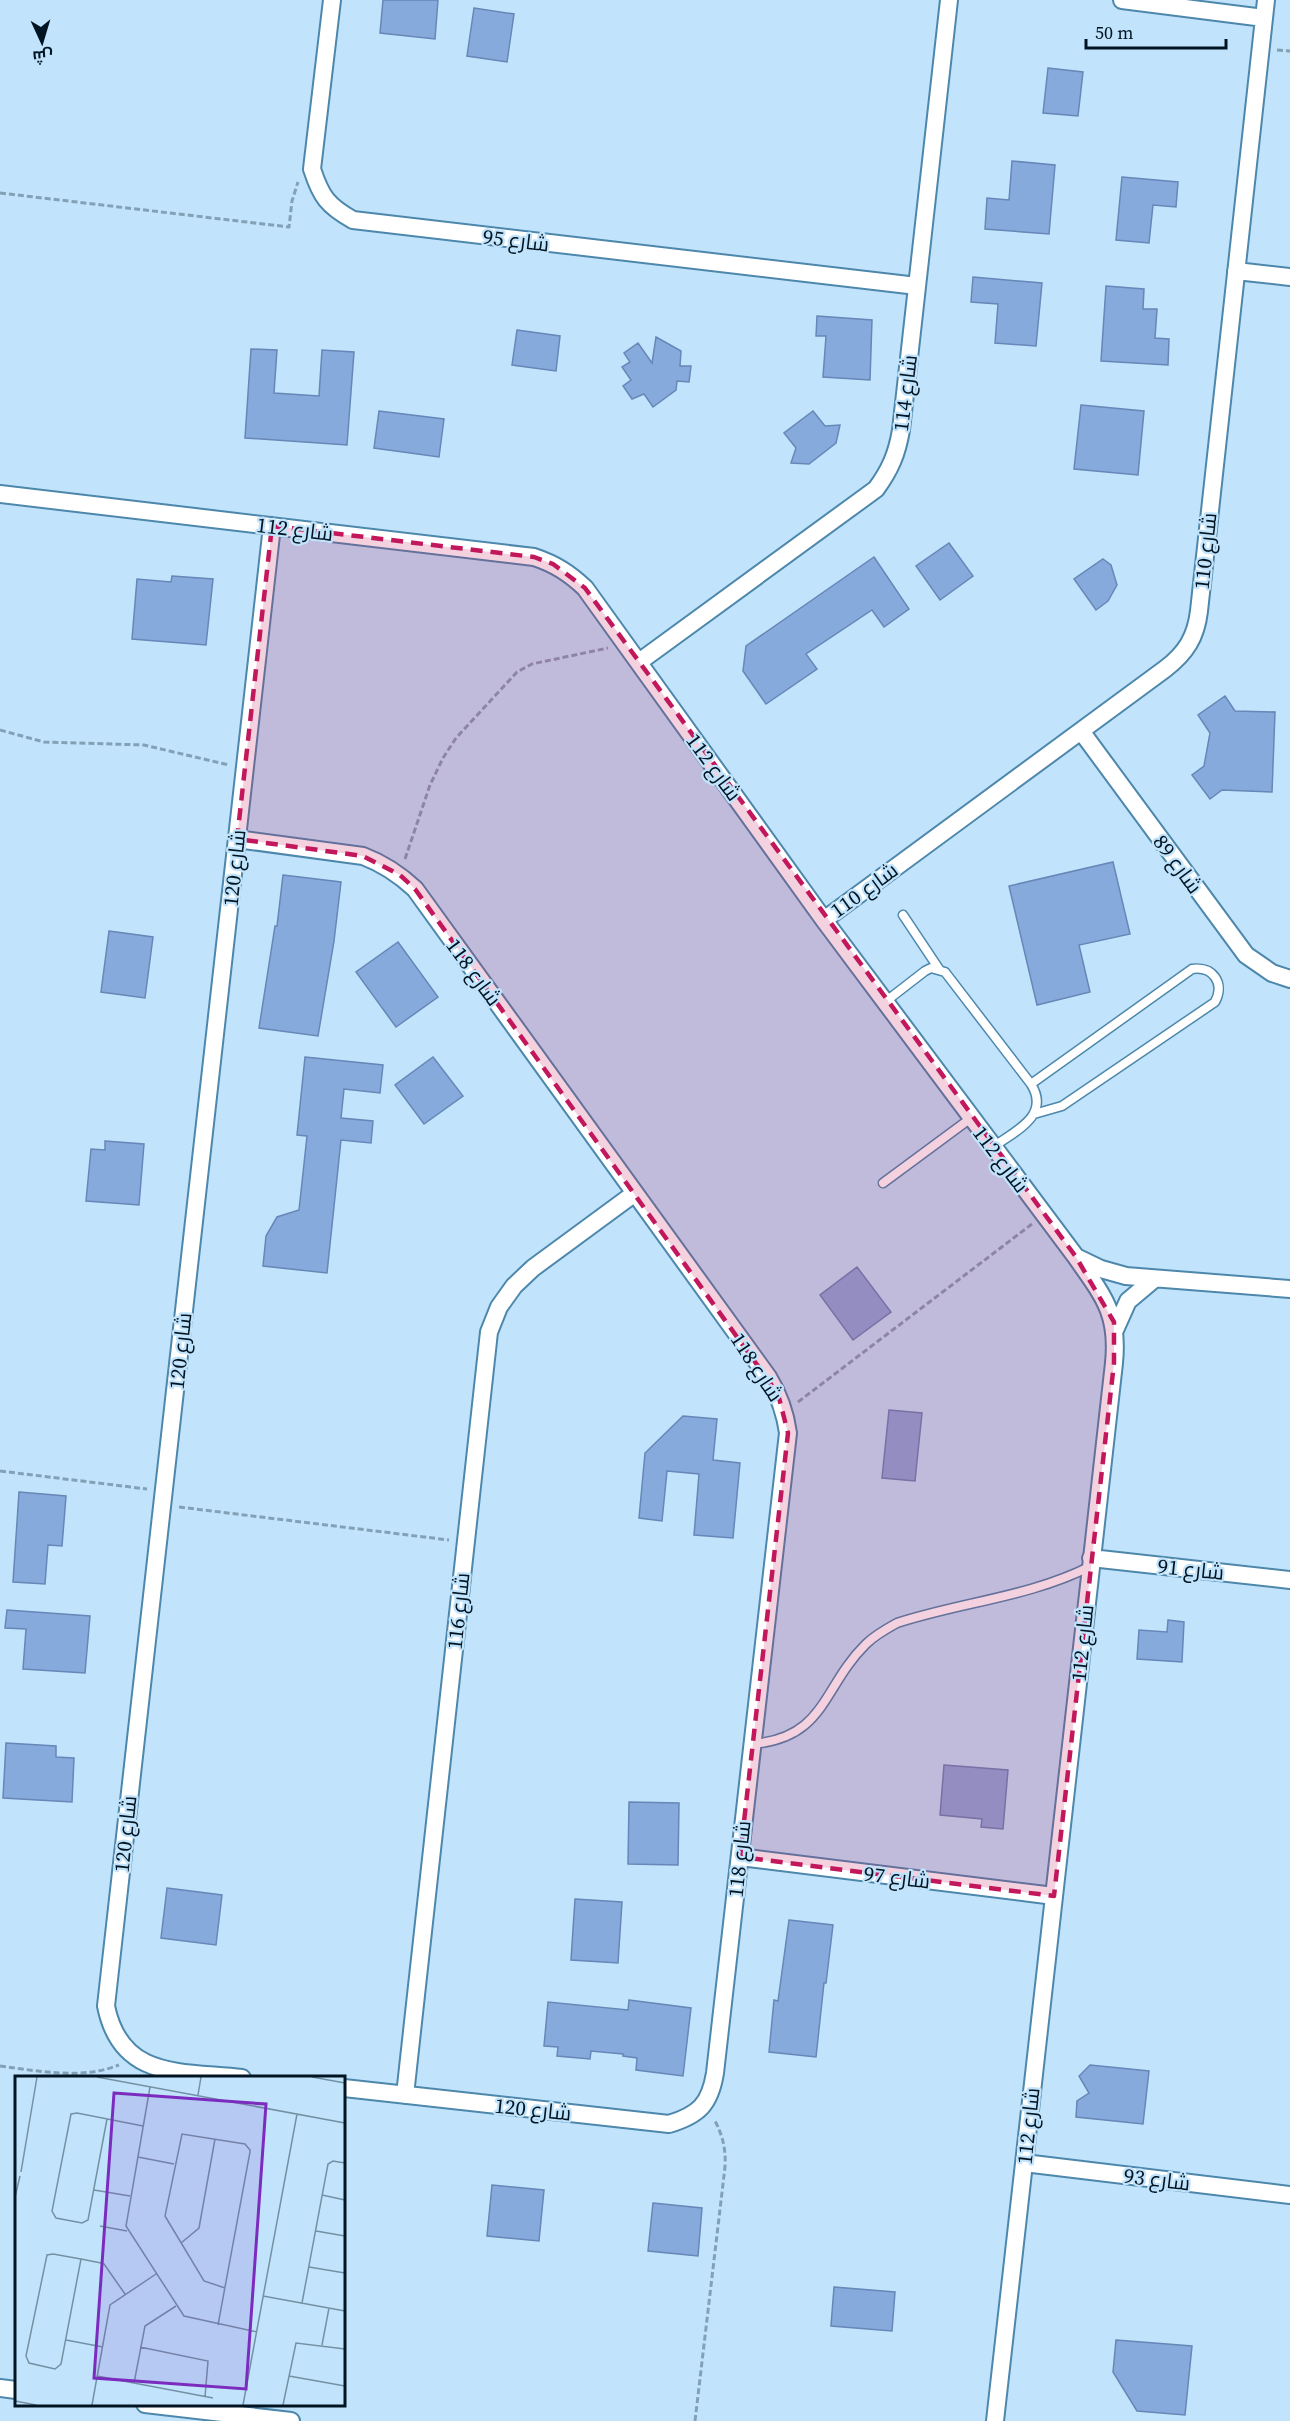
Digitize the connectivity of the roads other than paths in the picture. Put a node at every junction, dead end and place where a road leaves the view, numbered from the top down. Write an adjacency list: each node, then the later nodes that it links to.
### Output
1 (332, 0): 8 (street, شارع 95)
2 (950, 0): 8 (street, شارع 114)
3 (1122, 0): 5 (street)
4 (1266, 0): 5 (street, شارع 110)
5 (1264, 18): 6 (street, شارع 110)
6 (1236, 271): 7 (street); 12 (street, شارع 110)
7 (1290, 277)
8 (917, 286): 11 (street, شارع 114)
9 (0, 494): 10 (street, شارع 112)
10 (272, 526): 11 (street, شارع 112); 13 (street, شارع 120)
11 (639, 662): 15 (street, شارع 112)
12 (1081, 731): 15 (street, شارع 110); 17 (street, شارع 89)
13 (237, 839): 24 (street, شارع 118); 34 (street, شارع 120)
14 (903, 915): 16 (lane)
15 (824, 920): 18 (street, شارع 112)
16 (939, 969): 18 (lane); 19 (lane)
17 (1290, 979)
18 (885, 1002): 21 (street, شارع 112)
19 (1031, 1084): 20 (lane); 20 (lane)
20 (1034, 1114): 22 (lane)
21 (971, 1119): 22 (street, شارع 112); 23 (lane)
22 (993, 1147): 25 (street, شارع 112)
23 (884, 1183)
24 (635, 1193): 31 (street, شارع 118); 36 (street, شارع 116)
25 (1076, 1257): 26 (street); 28 (street, شارع 112)
26 (1153, 1280): 27 (street); 28 (street)
27 (1290, 1289)
28 (1115, 1330): 29 (street, شارع 112)
29 (1091, 1562): 30 (street, شارع 91); 31 (lane); 33 (street, شارع 112)
30 (1290, 1580)
31 (752, 1744): 32 (street, شارع 118)
32 (740, 1857): 33 (street, شارع 97); 37 (street, شارع 118)
33 (1054, 1896): 38 (street, شارع 112)
34 (226, 2076)
35 (345, 2088): 36 (street, شارع 120)
36 (405, 2095): 37 (street, شارع 120)
37 (651, 2122)
38 (1024, 2163): 39 (street, شارع 93); 44 (street, شارع 112)
39 (1290, 2194)
40 (0, 2388): 41 (street)
41 (15, 2390)
42 (162, 2406): 43 (street)
43 (291, 2421)
44 (995, 2421)

